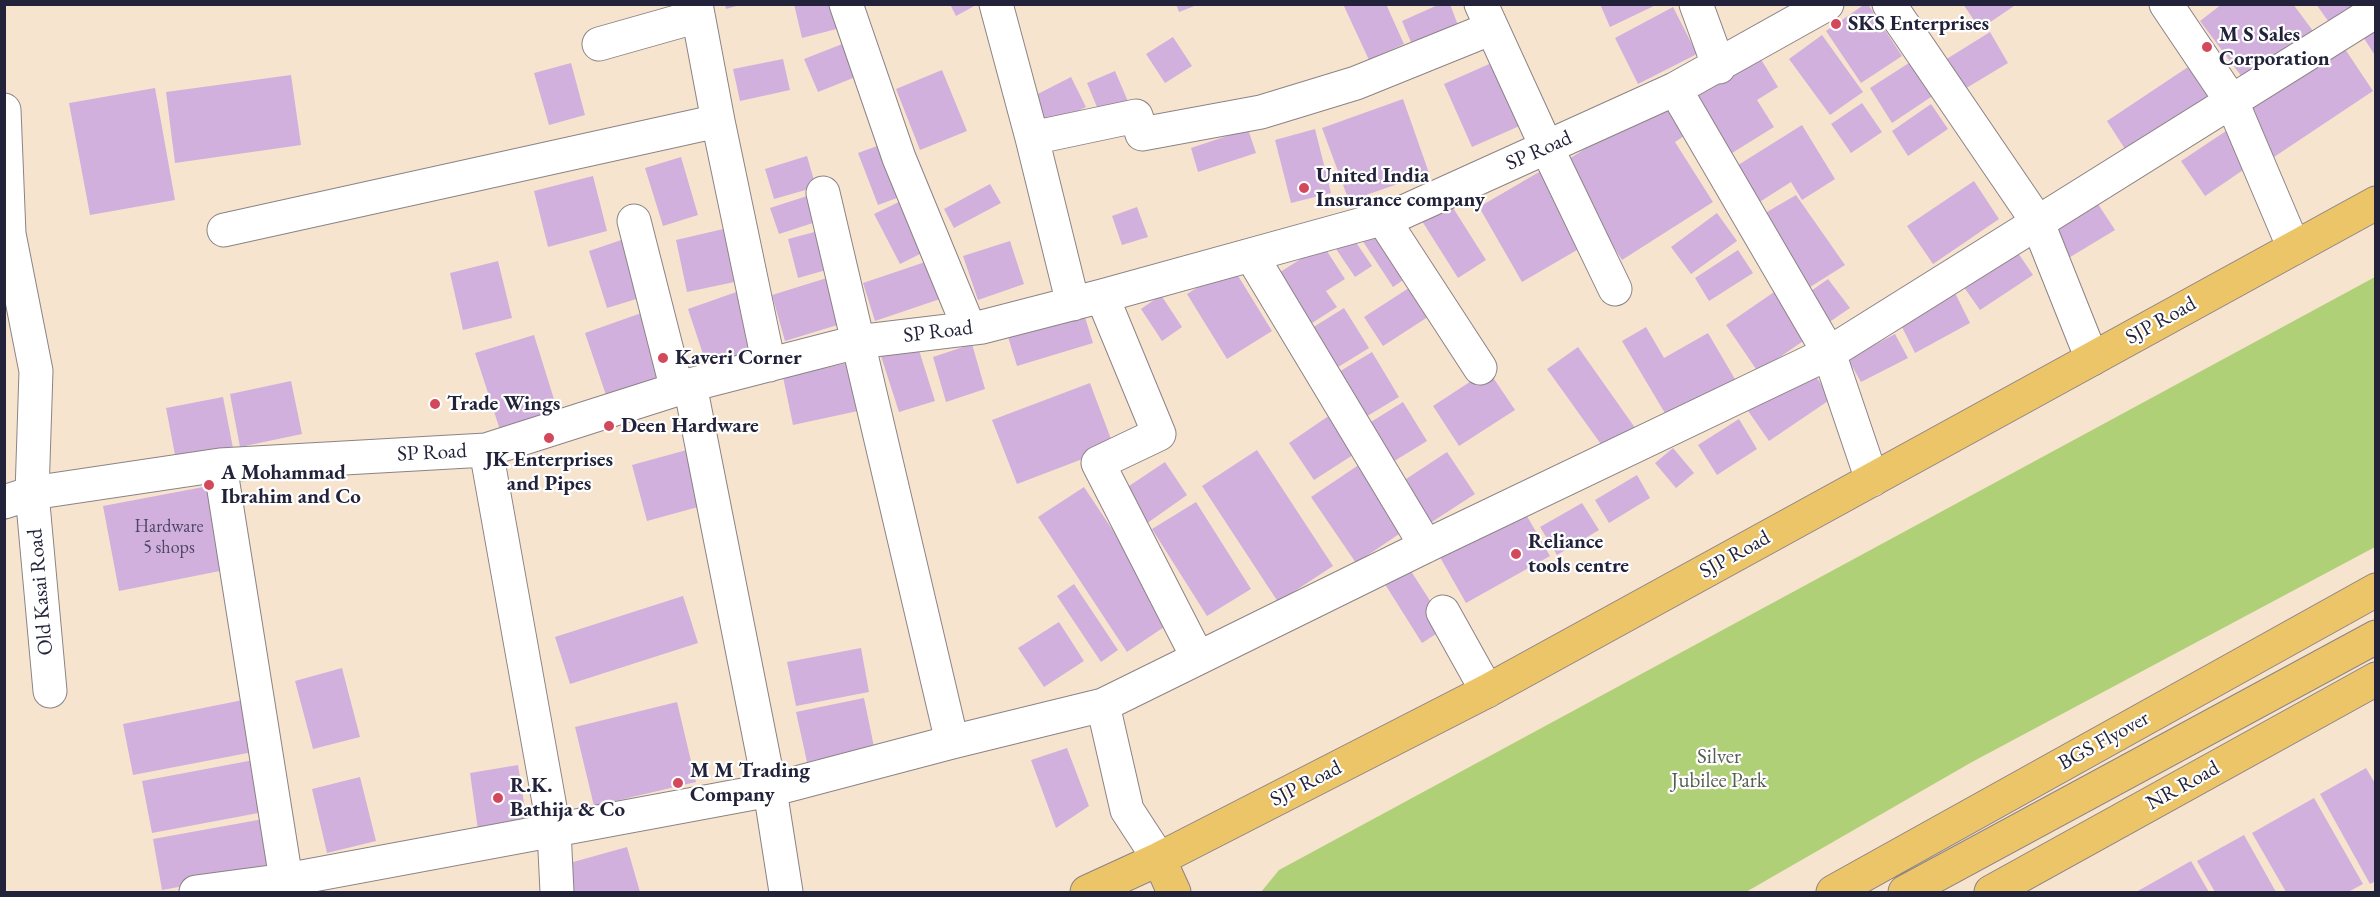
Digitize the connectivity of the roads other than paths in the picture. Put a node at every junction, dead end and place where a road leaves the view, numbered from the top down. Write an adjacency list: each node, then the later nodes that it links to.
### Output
1 (846, 4): 28 (street)
2 (996, 4): 16 (street)
3 (1696, 4): 11 (street)
4 (1827, 4): 11 (street, SP Road)
5 (1889, 4): 22 (street)
6 (2166, 4): 13 (street)
7 (697, 10): 10 (street); 15 (street)
8 (2376, 11): 13 (street)
9 (1486, 16): 16 (street); 17 (street)
10 (599, 44)
11 (1719, 66): 12 (street, SP Road)
12 (1675, 89): 17 (street, SP Road); 30 (street)
13 (2232, 102): 22 (street); 24 (street)
14 (4, 110): 38 (street, Old Kasai Road)
15 (718, 121): 23 (street); 32 (street)
16 (1032, 138): 27 (street)
17 (1547, 148): 20 (street, SP Road); 26 (street)
18 (823, 193): 29 (street)
19 (2376, 203): 24 (main road, SJP Road)
20 (1383, 219): 25 (street, SP Road); 33 (street)
21 (634, 220): 34 (street)
22 (2037, 221): 30 (street); 31 (street)
23 (224, 230)
24 (2294, 248): 31 (main road, SJP Road)
25 (1251, 255): 27 (street, SP Road); 39 (street)
26 (1615, 289)
27 (1087, 300): 28 (street, SP Road); 43 (street)
28 (969, 328): 29 (street, SP Road)
29 (857, 342): 32 (street, SP Road); 48 (street)
30 (1829, 353): 37 (street); 39 (street)
31 (2092, 359): 37 (main road, SJP Road)
32 (769, 365): 34 (street, SP Road)
33 (1480, 368)
34 (684, 388): 35 (street, SP Road); 49 (street)
35 (486, 450): 36 (street, SP Road); 50 (street)
36 (220, 465): 38 (street, SP Road); 52 (street)
37 (1872, 480): 46 (main road, SJP Road)
38 (18, 497): 45 (street, Old Kasai Road)
39 (1426, 546): 43 (street)
40 (2376, 590): 58 (main road, BGS Flyover)
41 (1443, 612): 46 (street)
42 (2376, 637): 59 (main road, BGS Flyover)
43 (1198, 658): 47 (street)
44 (2376, 679): 60 (main road, NR Road)
45 (50, 691)
46 (1487, 691): 51 (main road, SJP Road)
47 (1103, 705): 48 (street); 51 (street)
48 (952, 742): 49 (street)
49 (770, 790): 50 (street); 55 (street)
50 (554, 830): 52 (street); 54 (street)
51 (1159, 859): 56 (main road, SJP Road); 57 (main road)
52 (287, 886): 53 (street)
53 (196, 892)
54 (557, 892)
55 (786, 892)
56 (1087, 892)
57 (1174, 892)
58 (1833, 892)
59 (1905, 892)
60 (1991, 892)

